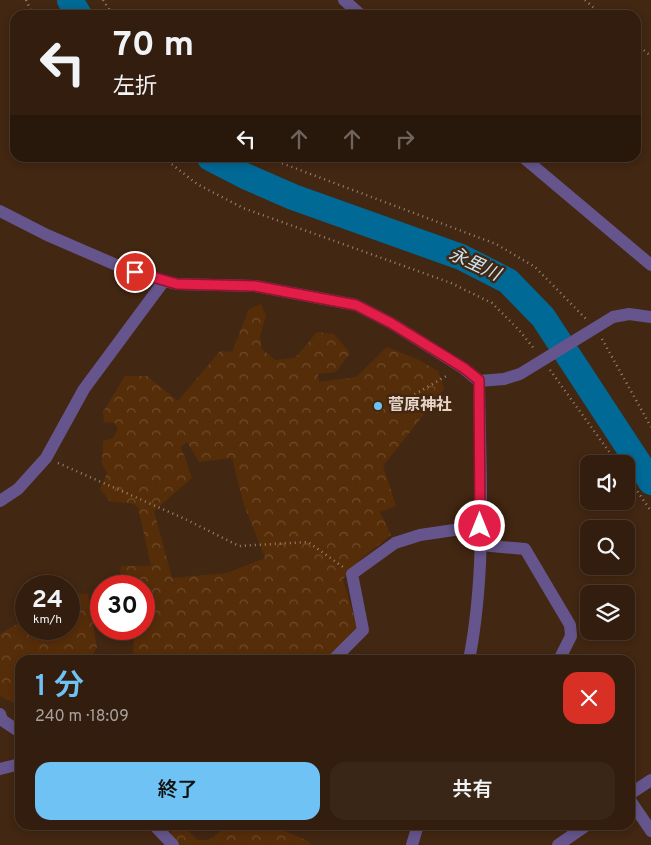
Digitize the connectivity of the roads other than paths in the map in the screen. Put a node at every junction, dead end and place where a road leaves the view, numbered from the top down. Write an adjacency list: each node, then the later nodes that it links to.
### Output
1 (344, 0): 2 (street)
2 (355, 10)
3 (529, 162): 5 (street)
4 (0, 211): 6 (street)
5 (651, 265)
6 (164, 281): 8 (street); 9 (street)
7 (651, 317): 8 (street)
8 (479, 380): 10 (street)
9 (0, 501)
10 (480, 526): 11 (street); 12 (street)
11 (480, 545): 13 (street); 14 (street)
12 (338, 655)
13 (470, 655)
14 (561, 655)
15 (0, 714): 16 (street)
16 (15, 729)
17 (15, 765): 18 (street)
18 (0, 769)
19 (651, 780): 20 (street)
20 (635, 791)
21 (635, 807): 25 (street)
22 (158, 830): 26 (street)
23 (416, 830): 27 (street)
24 (579, 830): 28 (street)
25 (651, 831)
26 (172, 845)
27 (412, 845)
28 (558, 845)

